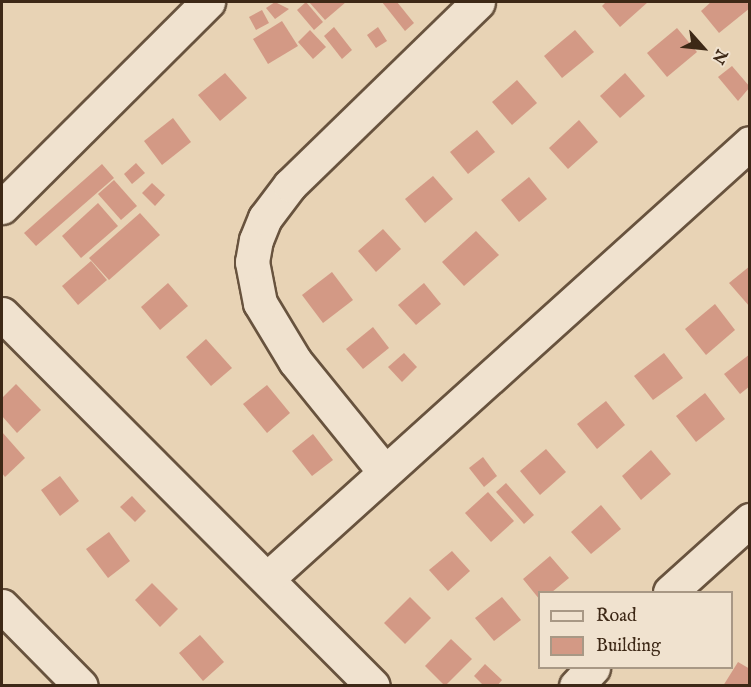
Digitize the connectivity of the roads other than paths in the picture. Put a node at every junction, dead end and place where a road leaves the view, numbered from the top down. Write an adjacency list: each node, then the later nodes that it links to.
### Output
1 (208, 2): 4 (street)
2 (478, 2): 6 (street)
3 (750, 143): 6 (street)
4 (2, 207)
5 (2, 314): 8 (street)
6 (384, 471): 8 (street)
7 (750, 520): 9 (street)
8 (268, 578): 13 (street)
9 (671, 591)
10 (2, 606): 12 (street)
11 (592, 669): 14 (street)
12 (81, 686)
13 (373, 686)
14 (576, 686)

